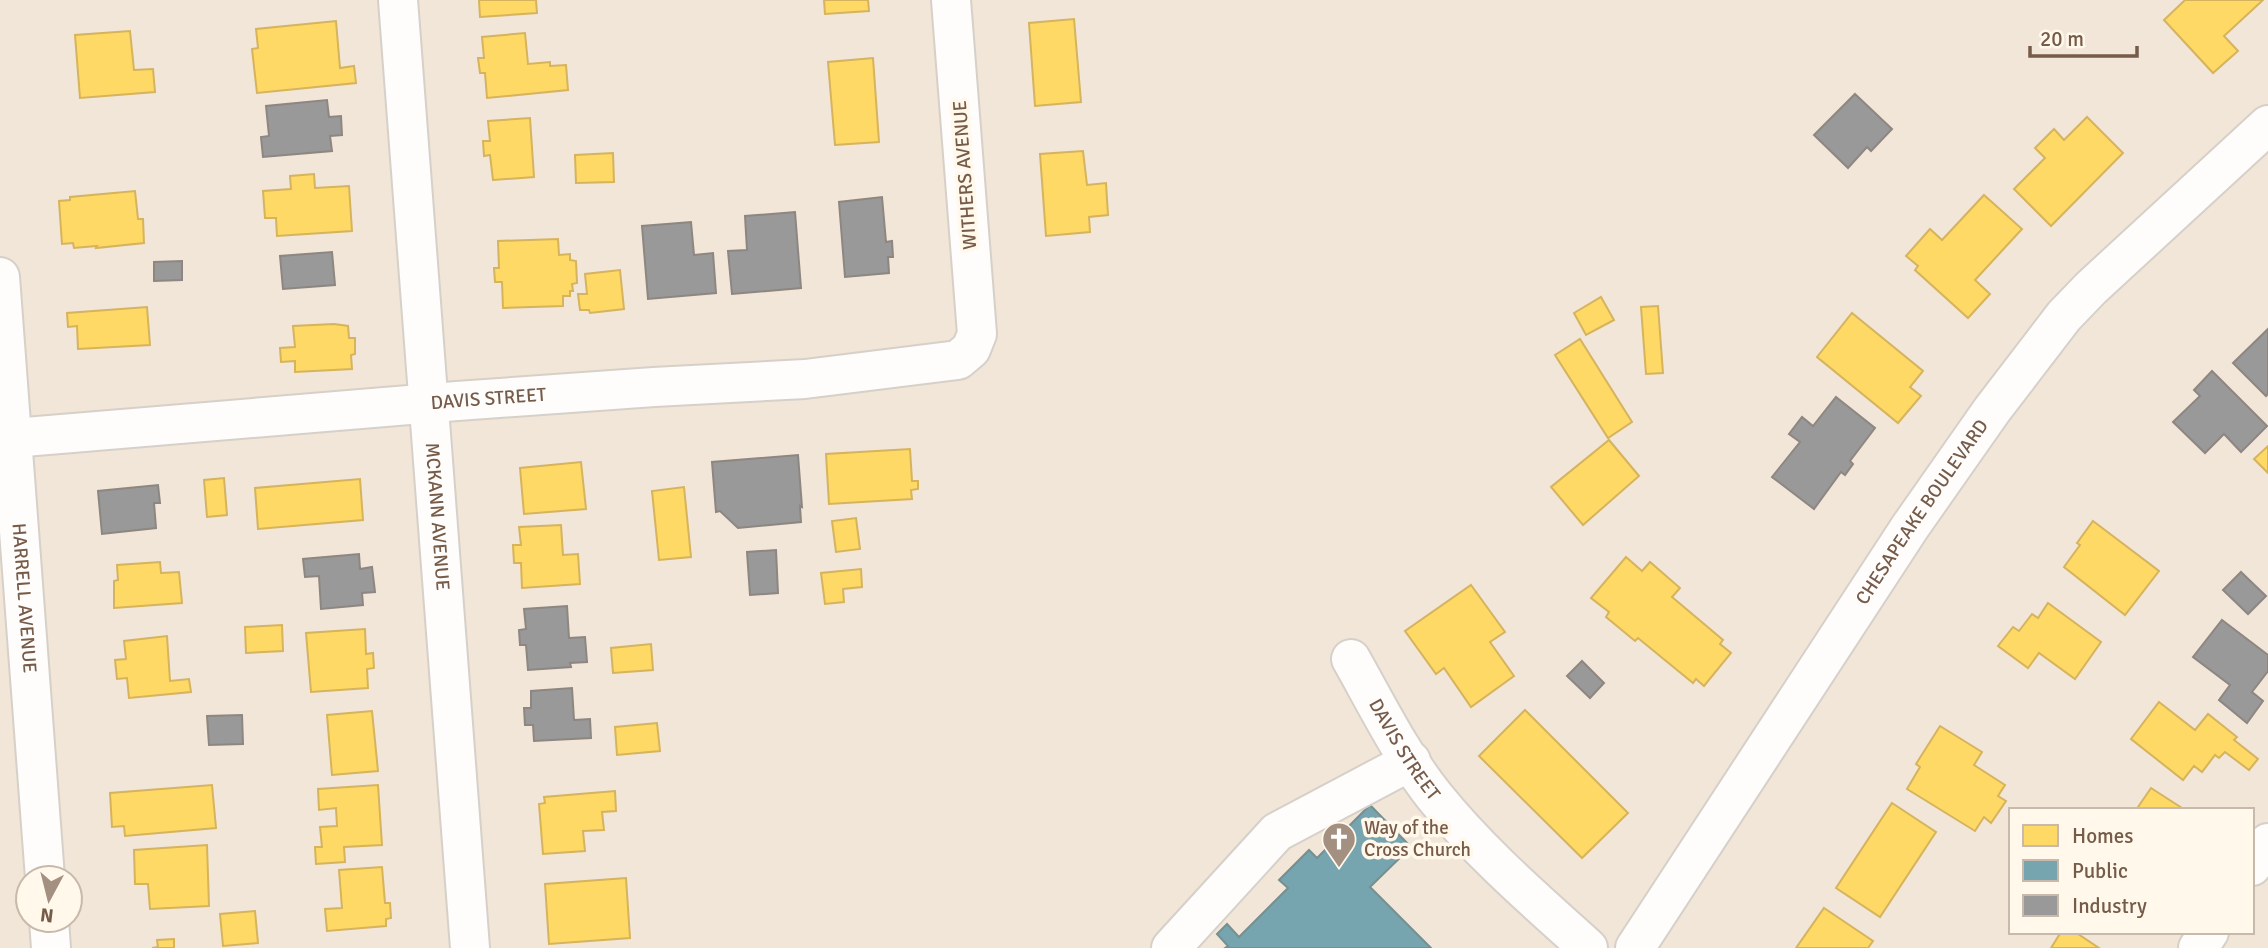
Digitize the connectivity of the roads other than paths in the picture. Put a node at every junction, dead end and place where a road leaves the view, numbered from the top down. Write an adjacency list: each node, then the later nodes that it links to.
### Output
1 (398, 0): 6 (street, MCKANN AVENUE)
2 (951, 0): 5 (street, WITHERS AVENUE)
3 (2268, 125): 16 (street, CHESAPEAKE BOULEVARD)
4 (0, 277): 7 (street, HARRELL AVENUE)
5 (971, 349): 6 (street, DAVIS STREET)
6 (428, 403): 7 (street, DAVIS STREET); 13 (street, MCKANN AVENUE)
7 (6, 438): 12 (street, HARRELL AVENUE)
8 (1351, 659): 9 (street, DAVIS STREET)
9 (1411, 761): 14 (street); 15 (street, DAVIS STREET)
10 (2268, 843): 11 (street)
11 (2254, 863)
12 (45, 864)
13 (470, 948)
14 (1171, 948)
15 (1588, 948)
16 (1635, 948)

